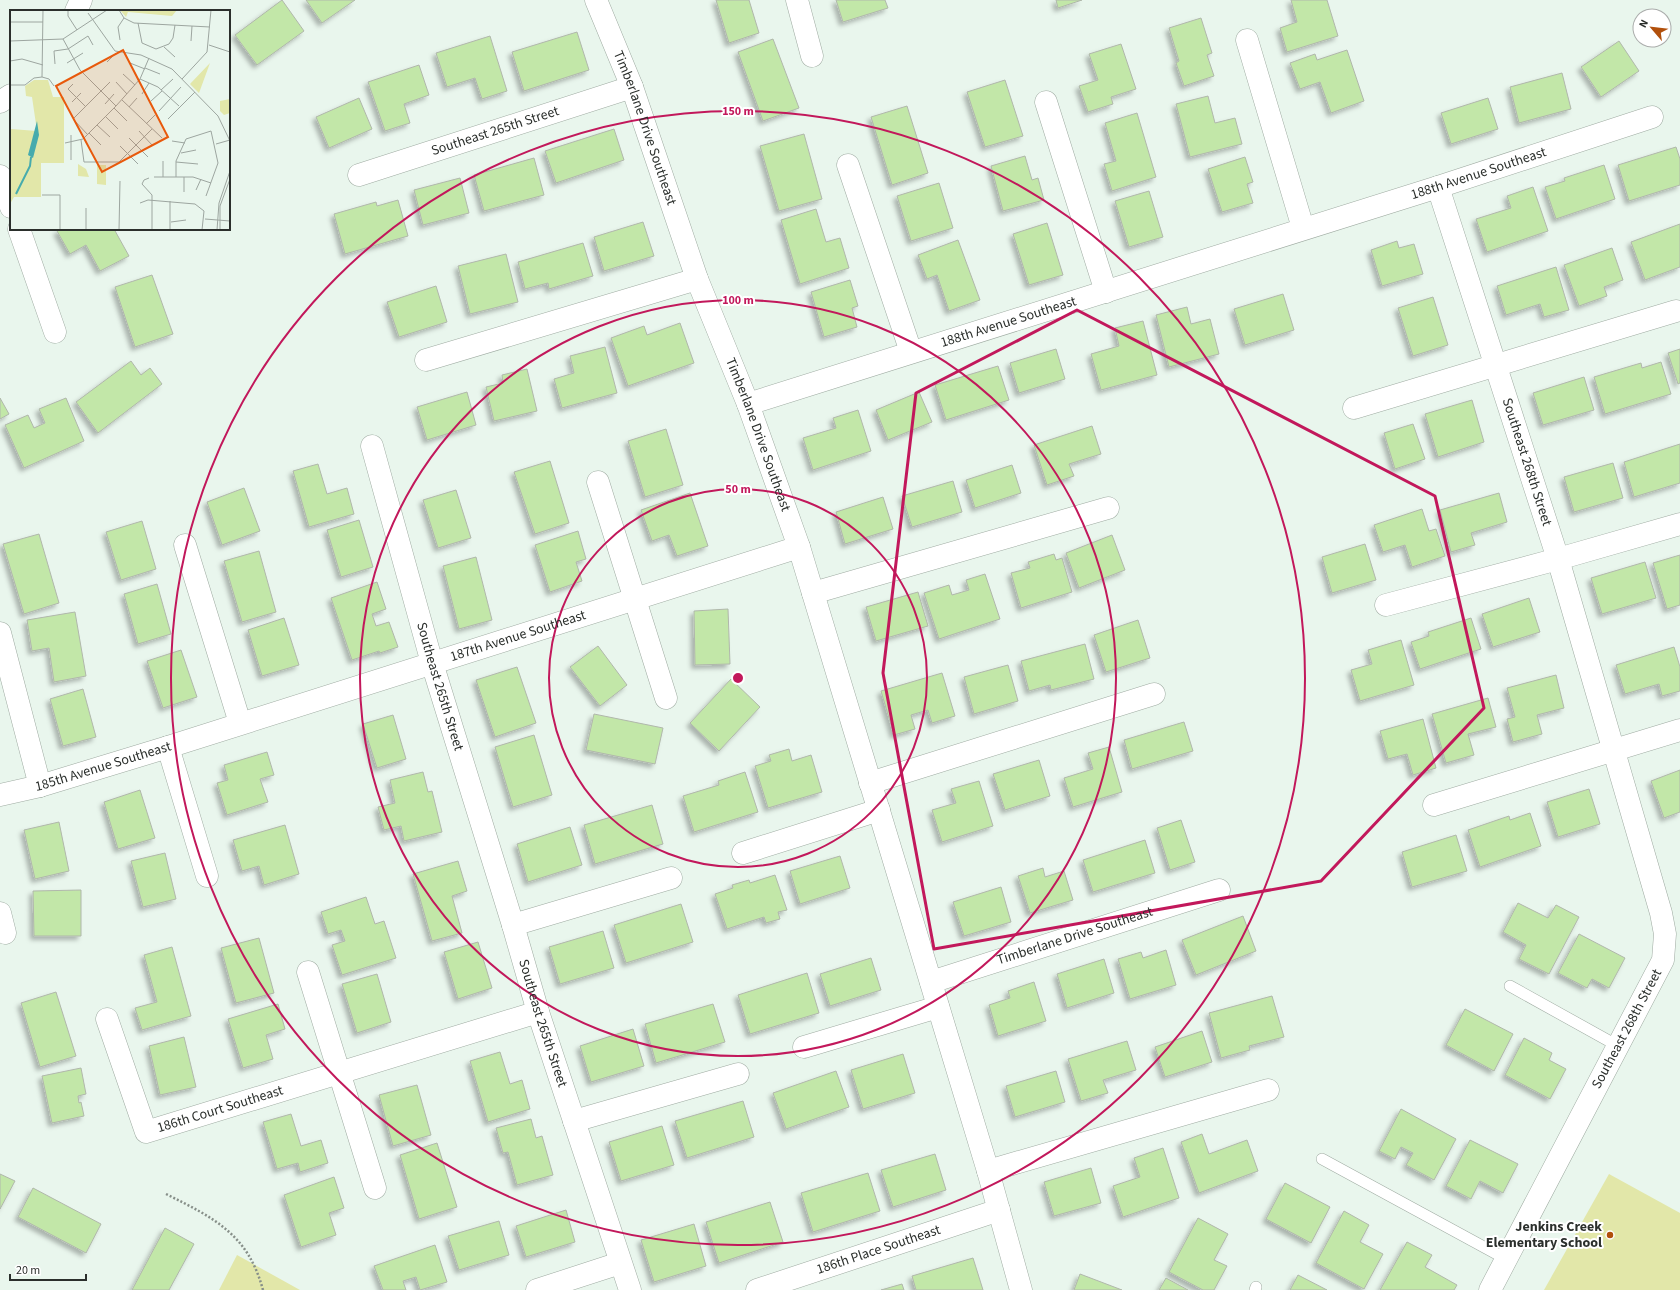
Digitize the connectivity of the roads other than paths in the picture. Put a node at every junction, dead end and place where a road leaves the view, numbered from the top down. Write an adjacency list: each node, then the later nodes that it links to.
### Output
1 (82, 0): 4 (street)
2 (596, 0): 7 (street, Timberlane Drive Southeast)
3 (797, 0): 6 (street)
4 (77, 10)
5 (1247, 40): 17 (street)
6 (812, 56)
7 (632, 87): 14 (street, Southeast 265th Street); 19 (street, Timberlane Drive Southeast)
8 (10, 96): 9 (street)
9 (0, 102)
10 (1046, 102): 20 (street)
11 (1652, 117): 15 (street, 188th Avenue Southeast)
12 (848, 165): 23 (street)
13 (0, 176): 16 (street)
14 (359, 176)
15 (1438, 187): 17 (street, 188th Avenue Southeast); 25 (street, Southeast 268th Street)
16 (10, 204)
17 (1304, 228): 20 (street, 188th Avenue Southeast)
18 (19, 230): 22 (street)
19 (697, 279): 24 (street); 26 (street, Timberlane Drive Southeast)
20 (1106, 292): 23 (street, 188th Avenue Southeast)
21 (1676, 311): 25 (street)
22 (55, 332)
23 (911, 352): 26 (street, 188th Avenue Southeast)
24 (426, 360)
25 (1496, 366): 27 (street); 34 (street, Southeast 268th Street)
26 (748, 404): 33 (street, Timberlane Drive Southeast)
27 (1354, 408)
28 (372, 446): 39 (street, Southeast 265th Street)
29 (598, 482): 36 (street)
30 (1108, 508): 35 (street)
31 (1680, 524): 34 (street)
32 (185, 545): 42 (street)
33 (799, 547): 35 (street, Timberlane Drive Southeast); 36 (street, 187th Avenue Southeast)
34 (1558, 559): 37 (street); 46 (street, Southeast 268th Street)
35 (813, 593): 47 (street, Timberlane Drive Southeast)
36 (635, 599): 39 (street, 187th Avenue Southeast); 41 (street)
37 (1386, 605)
38 (0, 633): 48 (street)
39 (432, 663): 42 (street, 187th Avenue Southeast); 56 (street, Southeast 265th Street)
40 (1154, 694): 47 (street)
41 (666, 698)
42 (240, 723): 44 (street, 187th Avenue Southeast)
43 (1680, 730): 46 (street)
44 (206, 734): 45 (street, 185th Avenue Southeast)
45 (168, 747): 48 (street, 185th Avenue Southeast); 53 (street)
46 (1613, 750): 50 (street); 63 (street, Southeast 268th Street)
47 (870, 783): 51 (street, Timberlane Drive Southeast)
48 (40, 786): 49 (street, 185th Avenue Southeast)
49 (0, 795)
50 (1434, 805)
51 (879, 810): 52 (street); 58 (street, Timberlane Drive Southeast)
52 (743, 854)
53 (207, 876)
54 (671, 878): 56 (street)
55 (1219, 890): 58 (street, Timberlane Drive Southeast)
56 (513, 925): 61 (street, Southeast 265th Street)
57 (308, 972): 65 (street)
58 (930, 982): 60 (street, Timberlane Drive Southeast)
59 (1510, 986): 63 (lane)
60 (938, 1007): 64 (street); 70 (street, Timberlane Drive Southeast)
61 (538, 1012): 65 (street, 186th Court Southeast); 68 (street, Southeast 265th Street)
62 (107, 1019): 65 (street, 186th Court Southeast)
63 (1618, 1046): 73 (street, Southeast 268th Street)
64 (804, 1047)
65 (339, 1073): 71 (street)
66 (738, 1074): 68 (street)
67 (1268, 1090): 70 (street)
68 (574, 1121): 74 (street, Southeast 265th Street)
69 (1322, 1159): 73 (lane)
70 (988, 1171): 72 (street, Timberlane Drive Southeast)
71 (375, 1188)
72 (999, 1210): 77 (street, 186th Place Southeast); 78 (street, Timberlane Drive Southeast)
73 (1506, 1259): 79 (street, Southeast 268th Street)
74 (620, 1263): 75 (street); 76 (street, Southeast 265th Street)
75 (537, 1290)
76 (630, 1290)
77 (757, 1290)
78 (1021, 1290)
79 (1490, 1290)

